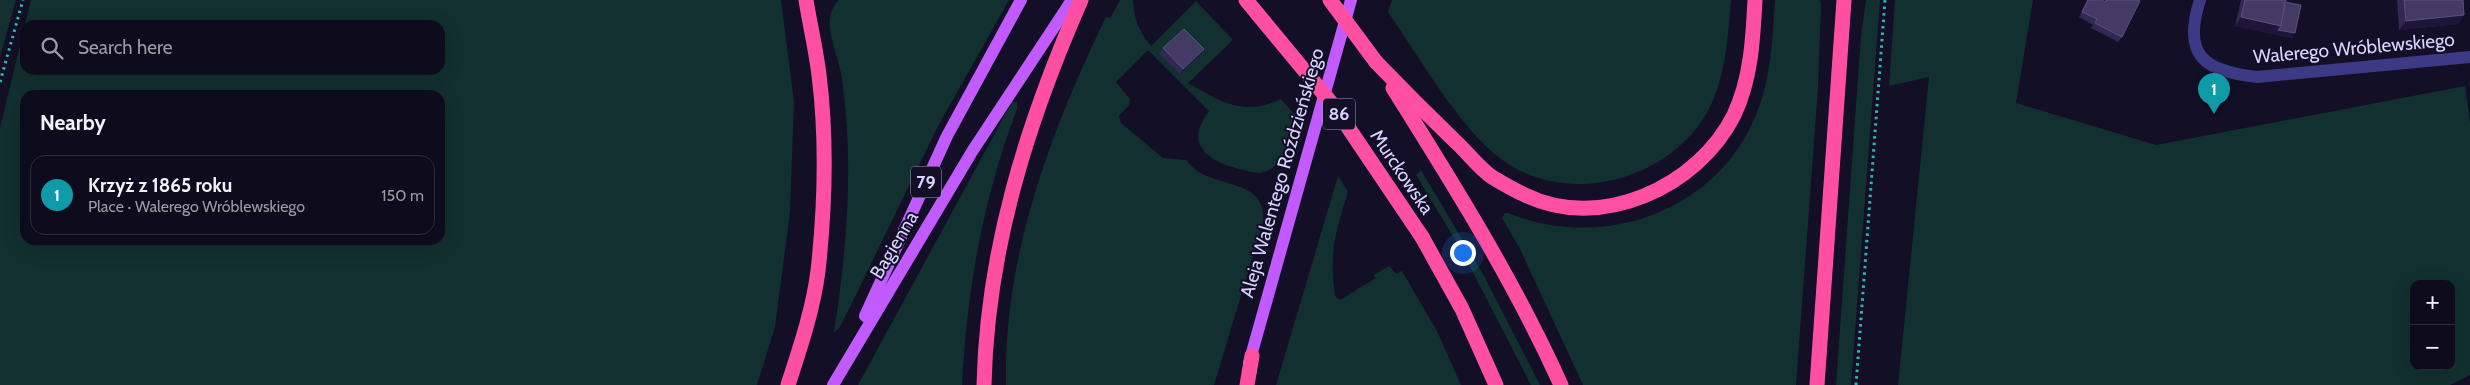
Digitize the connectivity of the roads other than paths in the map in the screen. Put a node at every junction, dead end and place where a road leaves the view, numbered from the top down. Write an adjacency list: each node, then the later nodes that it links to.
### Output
1 (806, 0): 15 (highway)
2 (1020, 0): 14 (main road, 79)
3 (1072, 0): 14 (main road, Bagienna)
4 (1081, 0): 17 (highway)
5 (1246, 0): 20 (highway, Murckowska / 86, bridge)
6 (1330, 0): 12 (highway, Murckowska, bridge)
7 (1351, 0): 13 (main road, Aleja Walentego Roździeńskiego)
8 (1755, 0): 12 (highway)
9 (1844, 0): 22 (highway)
10 (2200, 0): 11 (street, Walerego Wróblewskiego)
11 (2470, 57)
12 (1376, 62): 21 (highway, Murckowska)
13 (1252, 356): 18 (main road); 19 (highway)
14 (842, 368): 16 (main road, Bagienna / 79)
15 (788, 385)
16 (833, 385)
17 (984, 385)
18 (1241, 385)
19 (1247, 385)
20 (1496, 385)
21 (1561, 385)
22 (1817, 385)

